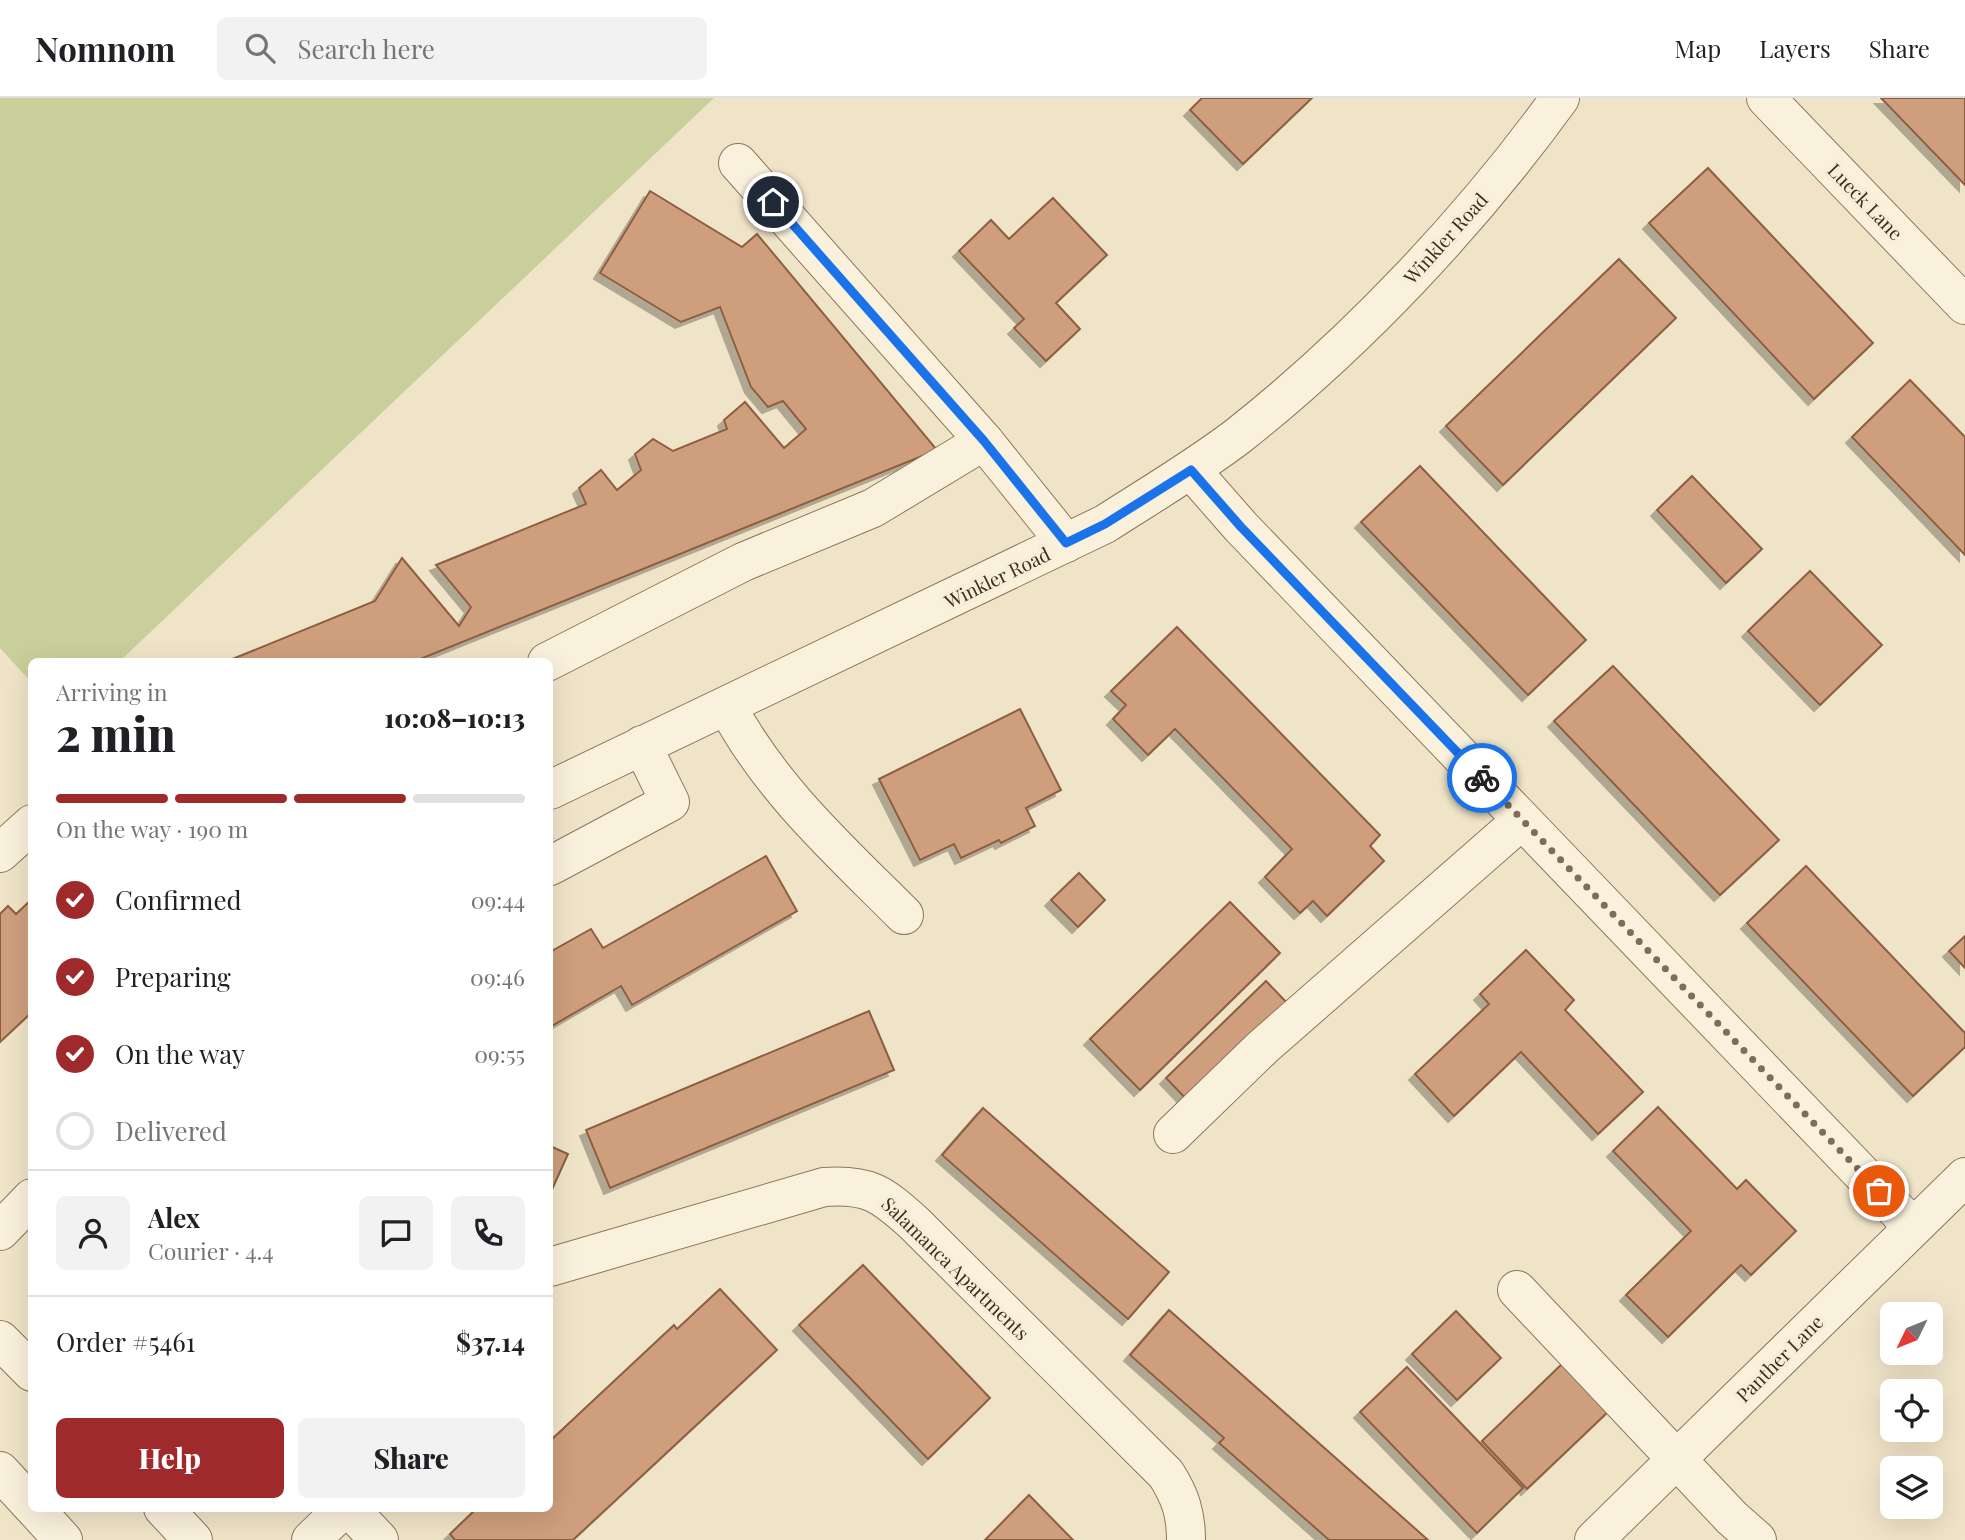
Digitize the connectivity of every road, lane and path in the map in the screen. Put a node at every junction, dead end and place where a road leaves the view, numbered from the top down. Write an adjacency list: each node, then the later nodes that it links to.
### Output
1 (1560, 98): 6 (street, Winkler Road)
2 (1766, 98): 4 (street, Lueck Lane)
3 (738, 163): 5 (street)
4 (1965, 305)
5 (984, 441): 7 (street); 8 (street)
6 (1191, 470): 7 (street, Winkler Road); 12 (street)
7 (1066, 543): 9 (street, Winkler Road)
8 (553, 659)
9 (727, 706): 10 (street, Winkler Road); 16 (street)
10 (642, 745): 11 (street, Winkler Road); 15 (street)
11 (553, 789)
12 (1522, 820): 17 (street); 19 (street)
13 (28, 828): 14 (street)
14 (0, 853)
15 (553, 864)
16 (904, 915)
17 (1173, 1134)
18 (1965, 1177): 19 (street, Panther Lane)
19 (1913, 1227): 24 (street, Panther Lane)
20 (553, 1266): 35 (street, Salamanca Apartments)
21 (1517, 1290): 24 (street)
22 (0, 1340): 23 (street)
23 (28, 1368)
24 (1676, 1460): 36 (street, Panther Lane); 37 (street)
25 (0, 1471): 26 (street)
26 (28, 1502)
27 (38, 1512): 31 (street)
28 (167, 1512): 32 (street)
29 (342, 1512): 33 (street)
30 (350, 1512): 34 (street)
31 (63, 1540)
32 (193, 1540)
33 (311, 1540)
34 (379, 1540)
35 (1186, 1540)
36 (1594, 1540)
37 (1757, 1540)

